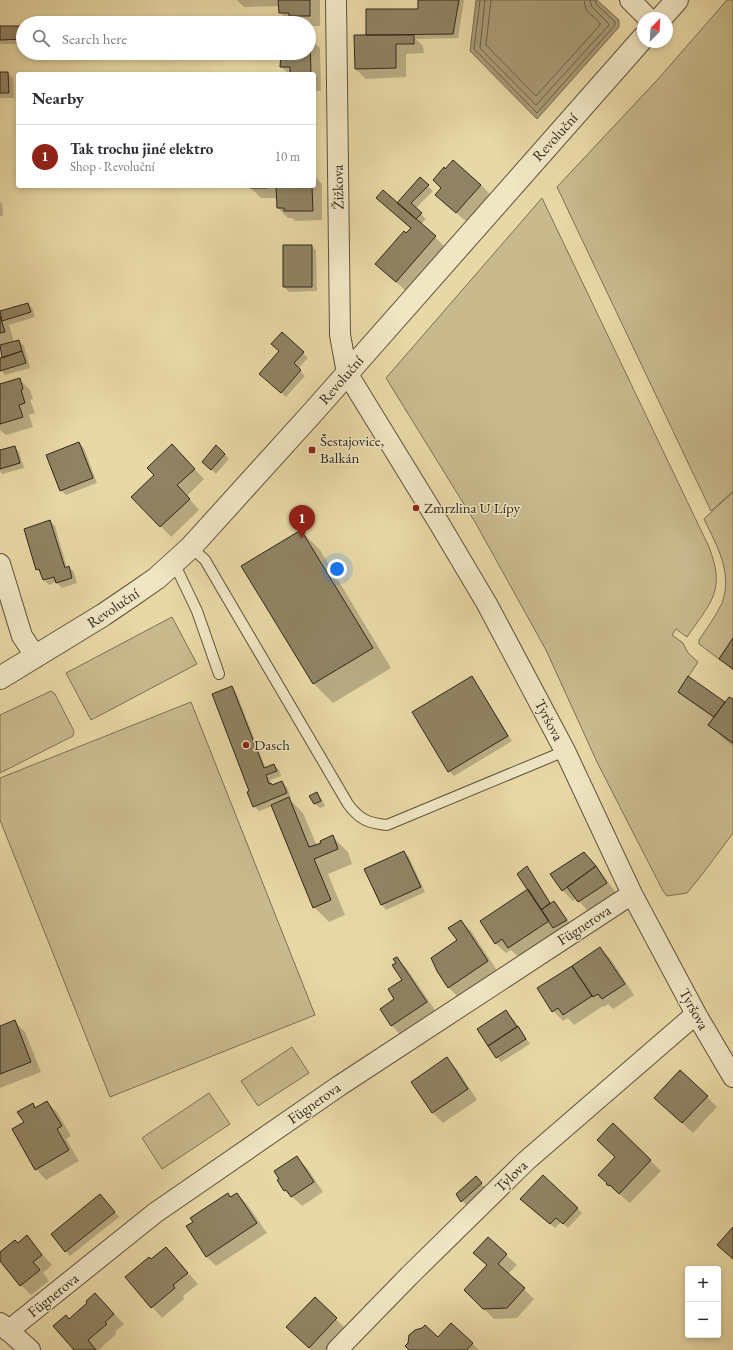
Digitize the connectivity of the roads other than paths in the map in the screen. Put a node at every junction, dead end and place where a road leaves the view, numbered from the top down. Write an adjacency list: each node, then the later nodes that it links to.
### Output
1 (336, 0): 7 (street, Žižkova)
2 (630, 0): 4 (street)
3 (677, 0): 5 (street)
4 (642, 12)
5 (666, 12)
6 (637, 45): 7 (street, Revoluční)
7 (347, 373): 8 (street, Revoluční); 14 (street, Tyršova)
8 (191, 546): 9 (street, Revoluční); 14 (lane)
9 (174, 563): 11 (street, Revoluční); 12 (lane)
10 (0, 564): 11 (street)
11 (36, 656): 13 (street, Revoluční)
12 (219, 674)
13 (0, 678)
14 (565, 751): 15 (street, Tyršova)
15 (632, 894): 16 (street, Tyršova); 18 (street, Fügnerova)
16 (696, 1014): 17 (street, Tyršova); 20 (street, Tylova)
17 (733, 1077)
18 (4, 1327): 19 (street)
19 (30, 1350)
20 (337, 1350)

